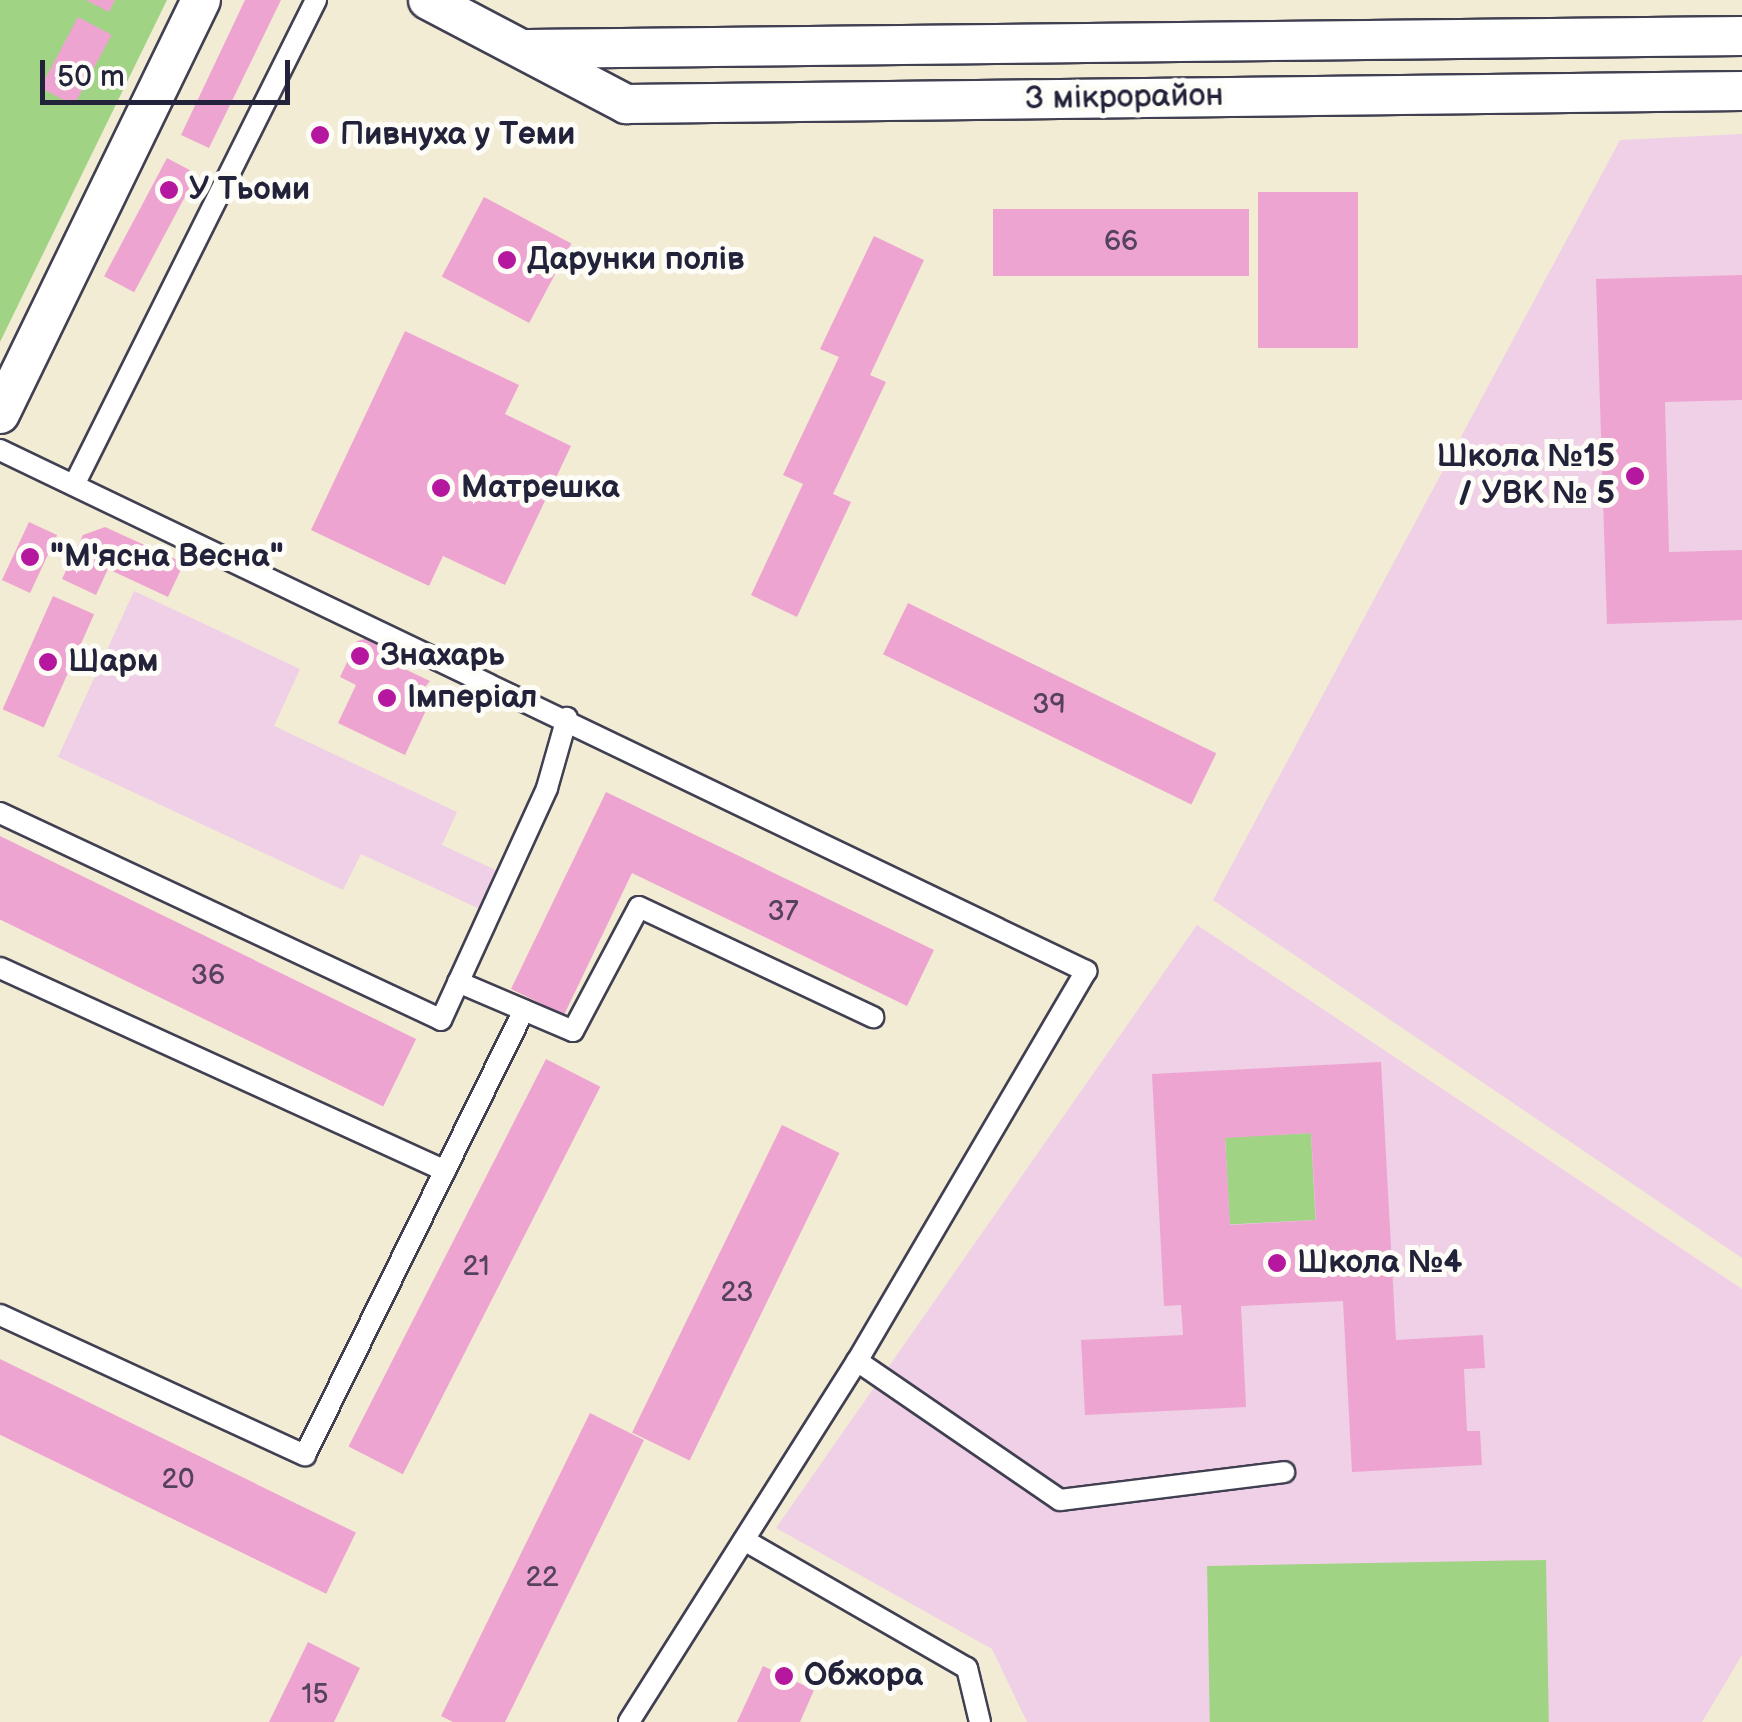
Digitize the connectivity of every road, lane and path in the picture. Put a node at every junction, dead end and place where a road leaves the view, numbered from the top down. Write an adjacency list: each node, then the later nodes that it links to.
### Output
1 (201, 0): 7 (street)
2 (316, 0): 9 (lane)
3 (428, 0): 5 (street, 3 мікрорайон)
4 (1742, 36): 5 (street, 3 мікрорайон)
5 (520, 49): 6 (street, 3 мікрорайон)
6 (1742, 91)
7 (0, 414)
8 (0, 450): 9 (lane)
9 (74, 485): 10 (lane)
10 (568, 718): 13 (lane); 18 (lane)
11 (0, 813): 13 (lane)
12 (0, 968): 16 (lane)
13 (458, 982): 14 (lane)
14 (524, 1010): 15 (lane); 16 (lane)
15 (872, 1017)
16 (445, 1171): 17 (lane)
17 (0, 1315)
18 (857, 1361): 19 (lane); 20 (lane)
19 (1284, 1472)
20 (744, 1540): 21 (lane); 22 (lane)
21 (628, 1722)
22 (980, 1722)

